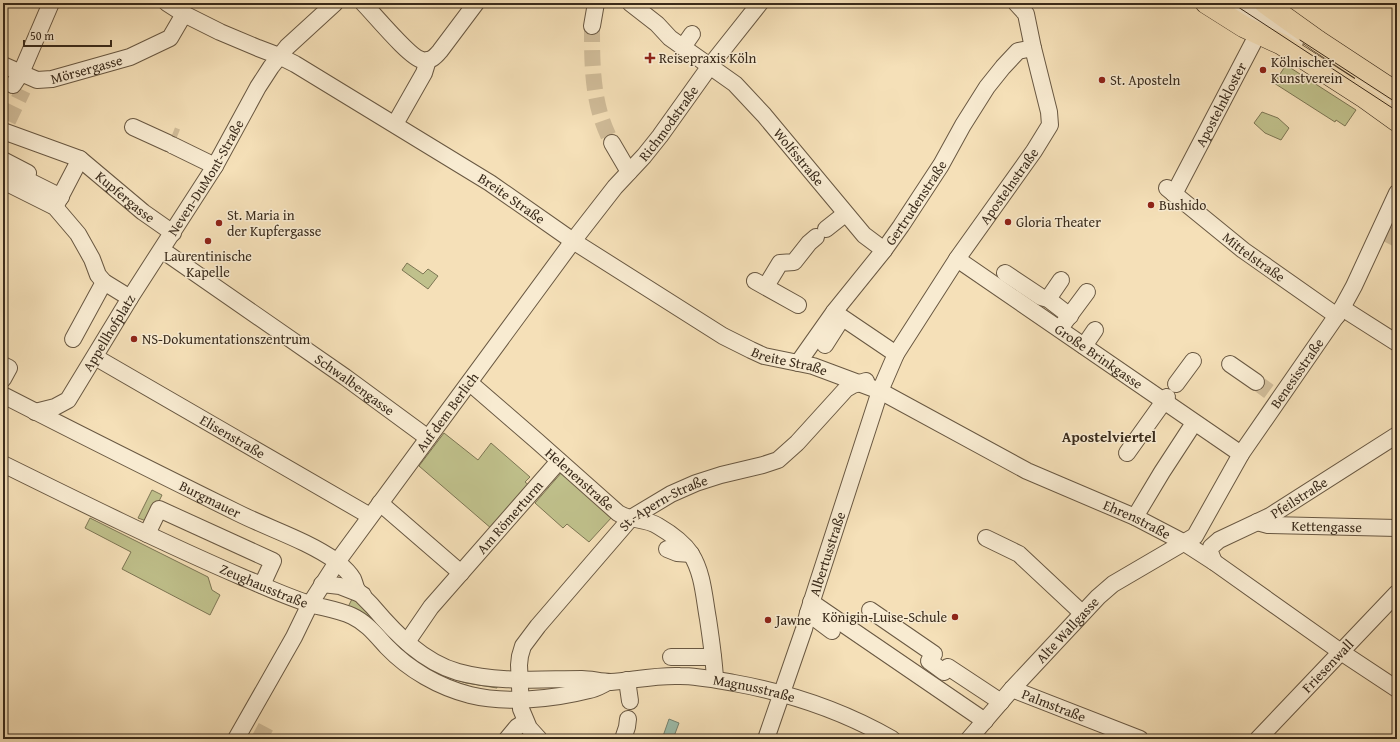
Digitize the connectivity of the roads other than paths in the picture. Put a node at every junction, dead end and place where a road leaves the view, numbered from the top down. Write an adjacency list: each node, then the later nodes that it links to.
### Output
1 (51, 3): 21 (street)
2 (167, 3): 13 (street, Breite Straße)
3 (335, 3): 17 (street, Neven-DuMont-Straße)
4 (363, 3): 18 (street)
5 (476, 3): 18 (street)
6 (596, 3): 15 (street)
7 (630, 3): 20 (street, Wolfsstraße)
8 (760, 3): 20 (street, Richmodstraße)
9 (1016, 3): 16 (street, Apostelnstraße)
10 (1206, 3): 14 (main road)
11 (1234, 3): 14 (street)
12 (1241, 3): 14 (street)
13 (184, 14): 17 (street, Breite Straße); 21 (street, Mörsergasse)
14 (1266, 18): 22 (main road); 23 (street); 24 (street); 25 (main road); 37 (street, Apostelnkloster)
15 (592, 26)
16 (1033, 48): 43 (street, Gertrudenstraße); 45 (street, Apostelnstraße)
17 (279, 56): 26 (street, Breite Straße); 33 (street, Neven-DuMont-Straße)
18 (428, 60): 26 (street)
19 (3, 65): 21 (street, Mörsergasse)
20 (710, 66): 34 (street, Richmodstraße); 40 (street, Wolfsstraße)
21 (19, 83)
22 (1397, 93)
23 (1397, 106)
24 (1397, 109)
25 (1397, 121)
26 (395, 124): 42 (street, Breite Straße)
27 (5, 125): 30 (street)
28 (133, 127): 33 (street)
29 (612, 143): 34 (street)
30 (80, 159): 39 (street); 41 (street, Kupfergasse)
31 (3, 160): 36 (street)
32 (610, 163): 34 (street)
33 (215, 166): 41 (street, Neven-DuMont-Straße)
34 (629, 172): 42 (street, Richmodstraße)
35 (8, 177): 39 (street, Appellhofplatz)
36 (44, 180)
37 (1170, 191): 53 (street, Mittelstraße)
38 (1397, 193): 53 (street, Benesisstraße)
39 (58, 202): 48 (street, Appellhofplatz)
40 (845, 214): 43 (street, Wolfsstraße); 52 (street)
41 (173, 233): 44 (street, Neven-DuMont-Straße)
42 (573, 241): 65 (street, Breite Straße); 71 (street, Auf dem Berlich)
43 (880, 247): 54 (street, Gertrudenstraße)
44 (162, 250): 50 (street, Neven-DuMont-Straße); 81 (street, Schwalbengasse)
45 (957, 258): 56 (street, Große Brinkgasse); 62 (street, Apostelnstraße)
46 (1006, 273): 51 (street)
47 (1062, 280): 51 (street)
48 (104, 282): 50 (street, Appellhofplatz); 58 (street)
49 (1087, 292): 55 (street)
50 (130, 298): 63 (street, Appellhofplatz)
51 (1048, 299): 55 (street)
52 (798, 305)
53 (1339, 312): 59 (street, Mittelstraße); 83 (street, Benesisstraße)
54 (838, 315): 60 (street); 62 (street); 65 (street, Gertrudenstraße)
55 (1070, 316): 56 (street)
56 (1060, 330): 61 (street, Große Brinkgasse)
57 (1095, 330): 61 (street)
58 (73, 339)
59 (1397, 343)
60 (825, 345)
61 (1084, 346): 76 (street, Große Brinkgasse)
62 (896, 354): 69 (street, Apostelnstraße); 73 (street, Apostelnstraße)
63 (95, 357): 75 (street, Appellhofplatz); 87 (street, Elisenstraße)
64 (1193, 361): 72 (street)
65 (798, 363): 69 (street, Breite Straße)
66 (1230, 364): 70 (street)
67 (3, 365): 68 (street)
68 (3, 379)
69 (859, 382): 73 (street, Ehrenstraße); 89 (street, St.-Apern-Straße)
70 (1256, 382)
71 (470, 383): 81 (street, Auf dem Berlich); 84 (street, Helenenstraße)
72 (1176, 384)
73 (880, 391): 88 (street, Ehrenstraße); 104 (street, Albertusstraße)
74 (3, 395): 77 (street, Burgmauer)
75 (68, 400): 77 (street); 80 (street, Burgmauer)
76 (1166, 400): 78 (street, Große Brinkgasse); 82 (street)
77 (35, 412): 80 (street, Burgmauer)
78 (1194, 423): 83 (street, Große Brinkgasse); 88 (street)
79 (1397, 435): 90 (street, Pfeilstraße)
80 (84, 437): 98 (street, Burgmauer)
81 (428, 438): 86 (street, Auf dem Berlich)
82 (1127, 453)
83 (1241, 454): 94 (street, Benesisstraße)
84 (559, 462): 89 (street, Helenenstraße); 99 (street, Am Römerturm)
85 (3, 464): 92 (street, Zeughausstraße)
86 (380, 503): 87 (street, Auf dem Berlich); 99 (street)
87 (370, 516): 98 (street, Auf dem Berlich)
88 (1135, 517): 94 (street, Ehrenstraße)
89 (631, 518): 96 (street, Helenenstraße); 114 (street, St.-Apern-Straße)
90 (1258, 522): 91 (street, Kettengasse); 97 (street, Pfeilstraße)
91 (1397, 528)
92 (147, 534): 101 (street, Zeughausstraße); 101 (street)
93 (986, 538): 107 (street)
94 (1189, 539): 97 (street, Ehrenstraße); 107 (street, Alte Wallgasse)
95 (667, 549): 96 (street)
96 (691, 554): 112 (street, Helenenstraße)
97 (1212, 554): 110 (street, Ehrenstraße)
98 (337, 562): 100 (street, Auf dem Berlich); 103 (street)
99 (461, 573): 109 (street, Am Römerturm)
100 (322, 584): 103 (street); 105 (street, Auf dem Berlich)
101 (262, 585): 105 (street, Zeughausstraße)
102 (1397, 593): 110 (street, Friesenwall)
103 (363, 595): 109 (street)
104 (811, 603): 108 (street); 119 (street, Albertusstraße); 124 (street)
105 (310, 604): 120 (street, Zeughausstraße); 126 (street, Auf dem Berlich)
106 (870, 610): 122 (street)
107 (1082, 613): 117 (street, Alte Wallgasse)
108 (832, 630)
109 (407, 642): 114 (street)
110 (1341, 652): 118 (street, Ehrenstraße); 134 (street, Friesenwall)
111 (671, 657): 112 (street)
112 (713, 657): 113 (street, Helenenstraße)
113 (715, 679): 115 (street, Magnusstraße); 119 (street, Magnusstraße)
114 (519, 680): 116 (street, Magnusstraße); 120 (street)
115 (627, 680): 116 (street, Magnusstraße); 121 (street)
116 (608, 682): 120 (street, Magnusstraße)
117 (1012, 689): 122 (street, Alte Wallgasse); 133 (street, Palmstraße)
118 (1397, 689)
119 (781, 693): 130 (street, Albertusstraße); 131 (street, Magnusstraße)
120 (520, 700): 125 (street)
121 (630, 701)
122 (1001, 702): 124 (street, Alte Wallgasse)
123 (628, 719): 129 (street)
124 (985, 721): 132 (street, Alte Wallgasse)
125 (525, 722): 127 (street); 128 (street)
126 (236, 739)
127 (507, 739)
128 (539, 739)
129 (623, 739)
130 (766, 739)
131 (892, 739)
132 (969, 739)
133 (1140, 739)
134 (1258, 739)

